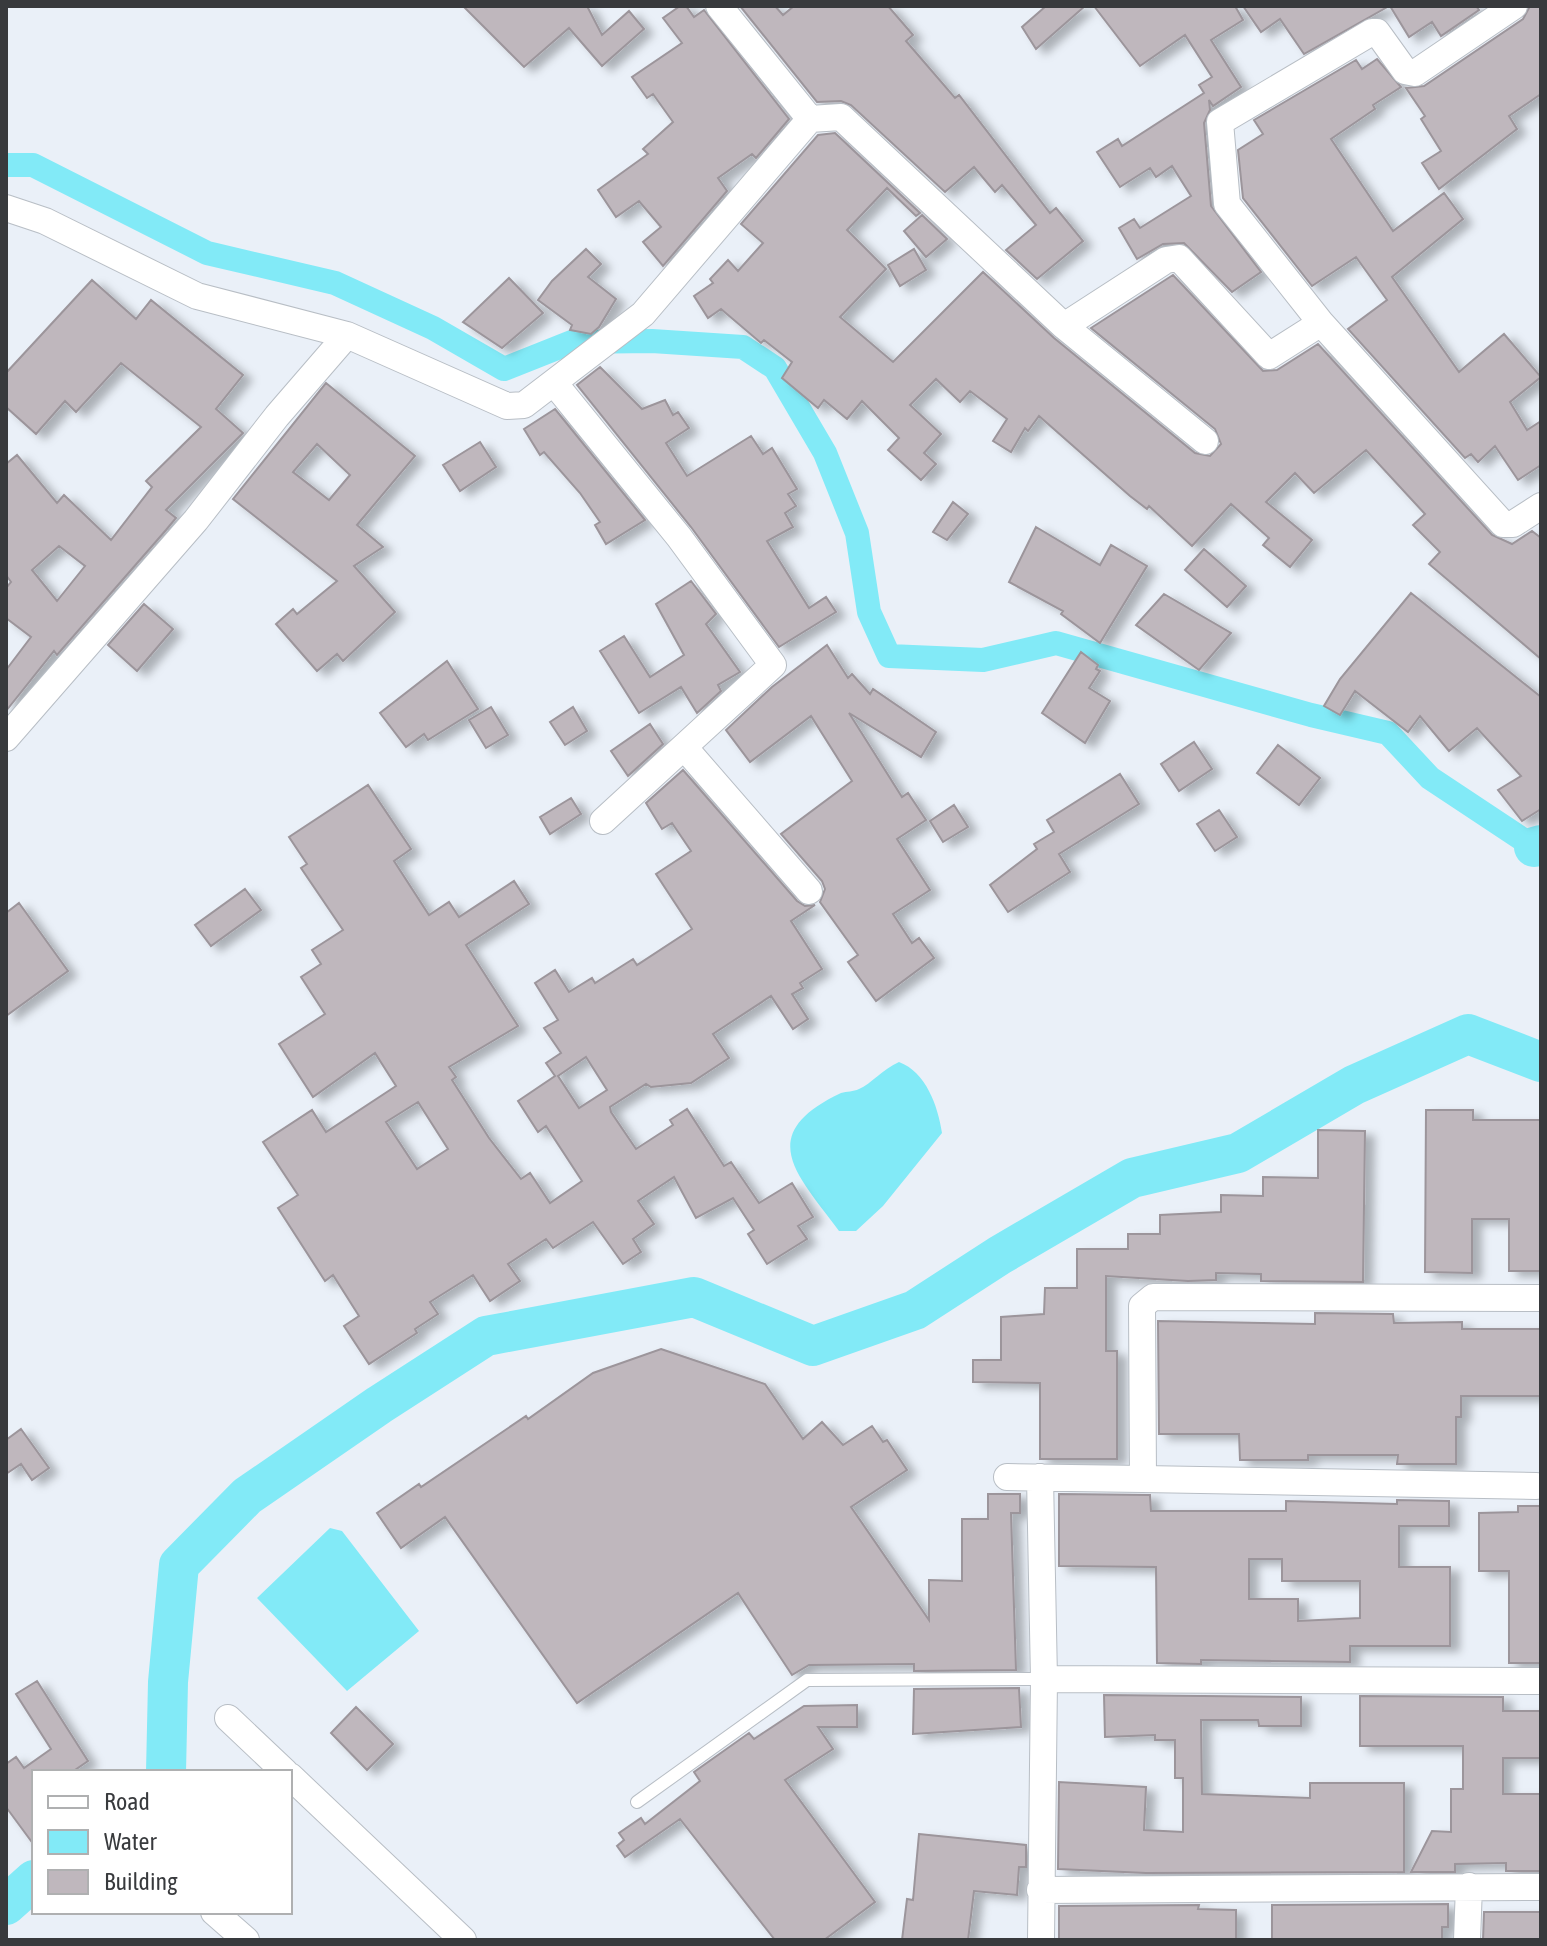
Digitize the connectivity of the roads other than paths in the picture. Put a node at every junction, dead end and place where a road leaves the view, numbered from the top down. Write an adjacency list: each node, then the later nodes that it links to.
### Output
1 (719, 6): 3 (street)
2 (1514, 6): 5 (street)
3 (810, 119): 6 (street); 8 (street)
4 (6, 208): 7 (street)
5 (1321, 323): 6 (street); 10 (street)
6 (1064, 326): 9 (street)
7 (347, 335): 8 (street); 11 (street)
8 (555, 384): 12 (street)
9 (1205, 441)
10 (1541, 506)
11 (6, 738)
12 (684, 747): 13 (street); 14 (street)
13 (603, 821)
14 (809, 891)
15 (1541, 1298): 18 (street)
16 (1007, 1477): 17 (street)
17 (1040, 1477): 18 (street); 20 (street)
18 (1143, 1479): 19 (street)
19 (1536, 1486)
20 (1044, 1679): 21 (street); 25 (lane); 28 (street)
21 (1541, 1681)
22 (228, 1718): 23 (street)
23 (283, 1770)
24 (292, 1778): 31 (street)
25 (637, 1802)
26 (1469, 1886): 27 (street); 28 (street); 33 (street)
27 (1541, 1887)
28 (1040, 1890): 32 (street)
29 (216, 1914): 30 (street)
30 (246, 1940)
31 (463, 1940)
32 (1041, 1940)
33 (1467, 1940)

